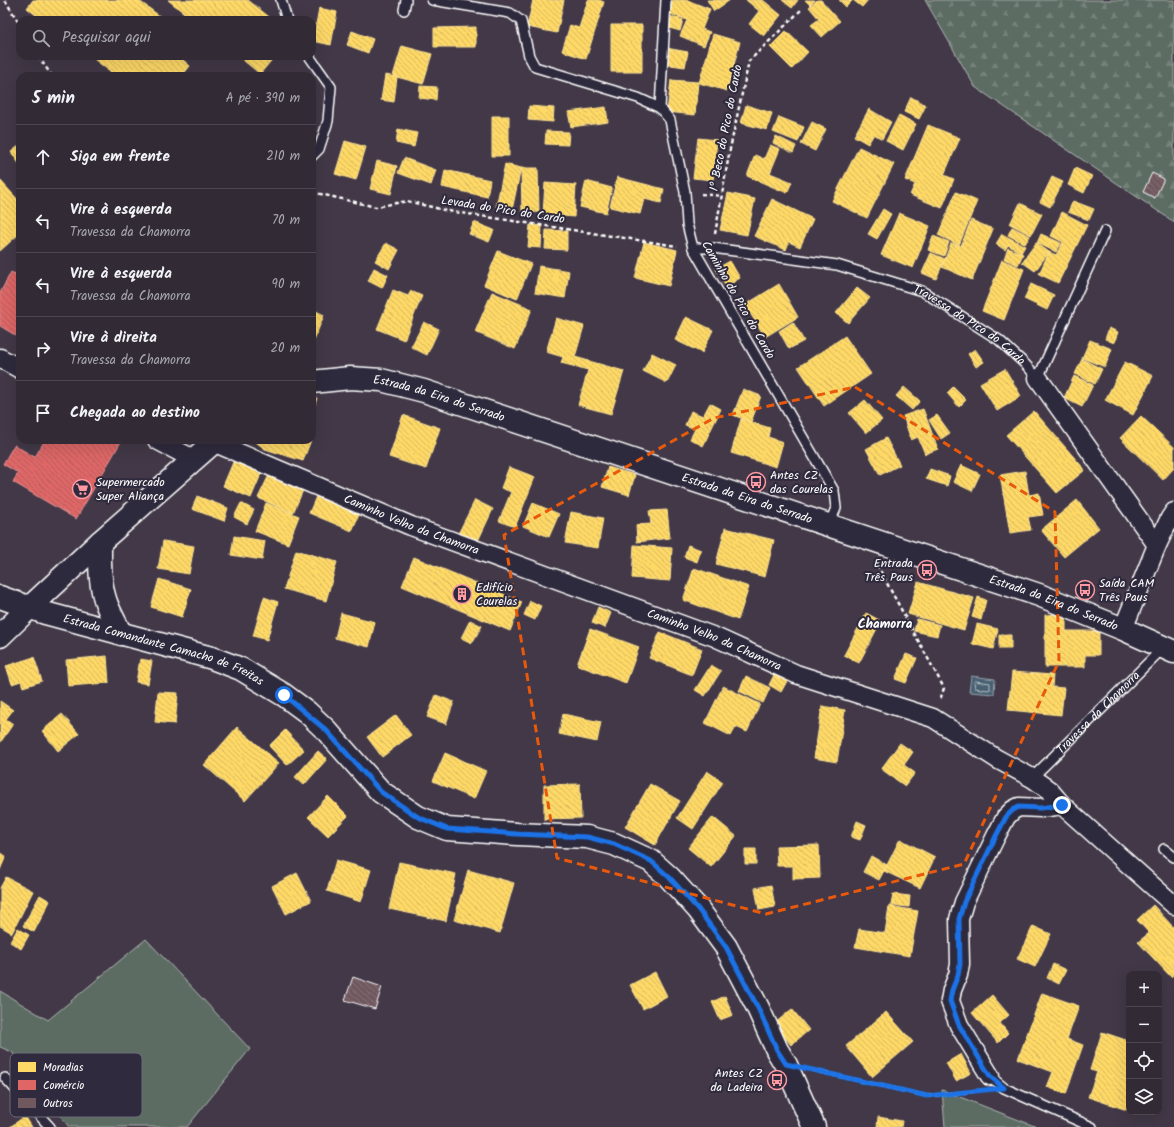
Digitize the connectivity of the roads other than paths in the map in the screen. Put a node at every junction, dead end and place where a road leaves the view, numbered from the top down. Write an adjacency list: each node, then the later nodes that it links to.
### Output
1 (281, 0): 6 (lane)
2 (406, 0): 5 (lane)
3 (432, 0): 8 (lane)
4 (666, 0): 8 (lane)
5 (404, 10)
6 (286, 16)
7 (312, 60): 9 (lane)
8 (660, 108): 11 (lane, Caminho do Pico do Cardo)
9 (316, 151)
10 (1105, 232): 14 (lane)
11 (693, 248): 14 (lane, Travessa do Pico do Cardo); 21 (lane, Caminho do Pico do Cardo)
12 (0, 358): 13 (street)
13 (16, 367)
14 (1038, 378): 23 (street, Travessa do Pico do Cardo)
15 (316, 382): 21 (main road, Estrada da Eira do Serrado)
16 (168, 444): 19 (street)
17 (212, 444): 19 (main road)
18 (222, 444): 30 (street, Caminho Velho da Chamorra)
19 (193, 460): 22 (main road)
20 (1174, 512): 23 (street)
21 (829, 525): 26 (main road, Estrada da Eira do Serrado)
22 (100, 542): 25 (main road); 27 (main road)
23 (1157, 545): 26 (street)
24 (0, 597): 25 (main road, Estrada Comandante Camacho de Freitas)
25 (29, 608): 27 (main road, Estrada Comandante Camacho de Freitas); 28 (main road)
26 (1123, 629): 29 (main road, Estrada da Eira do Serrado)
27 (121, 634): 40 (main road, Estrada Comandante Camacho de Freitas)
28 (0, 636)
29 (1169, 650): 30 (lane, Travessa da Chamorra)
30 (1032, 778): 31 (street, Caminho Velho da Chamorra)
31 (1062, 805): 34 (street, Caminho Velho da Chamorra); 35 (street)
32 (1164, 849): 33 (lane)
33 (1174, 857)
34 (1174, 905)
35 (990, 1076): 41 (lane)
36 (5, 1078): 37 (lane)
37 (10, 1083)
38 (41, 1117): 39 (lane)
39 (50, 1127)
40 (814, 1127)
41 (1092, 1127)

